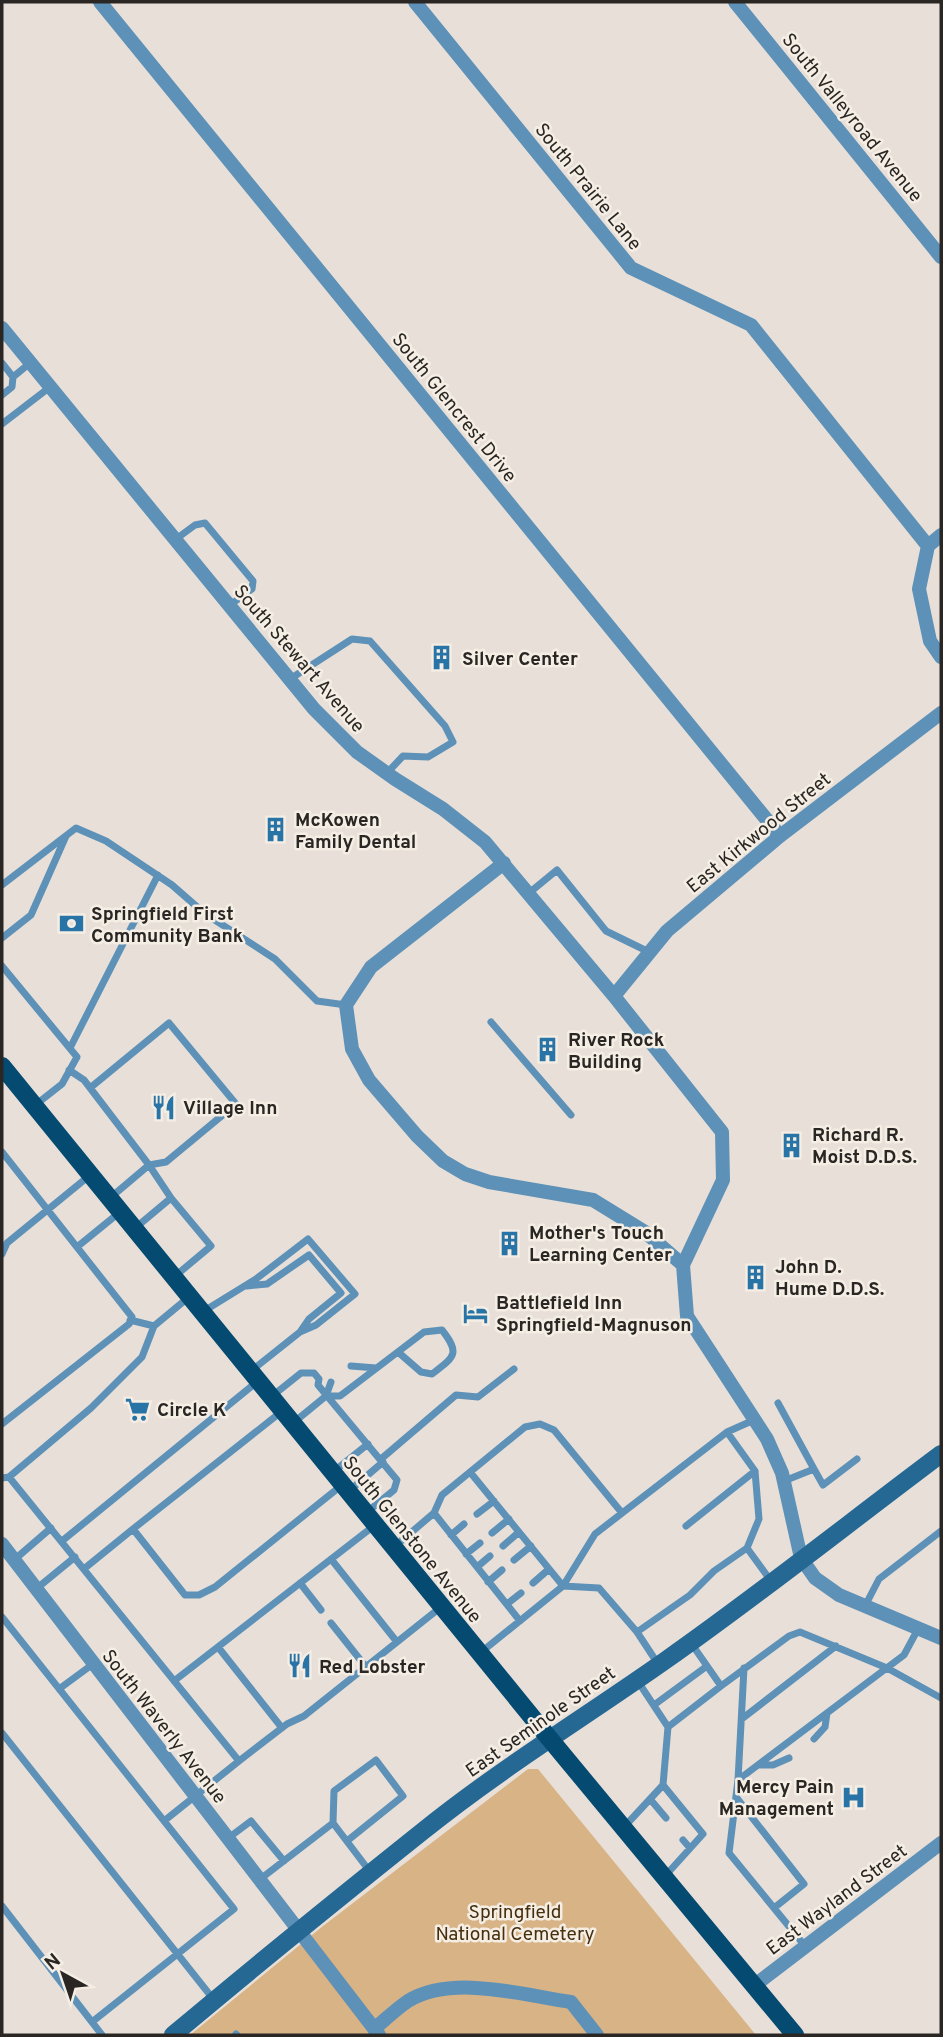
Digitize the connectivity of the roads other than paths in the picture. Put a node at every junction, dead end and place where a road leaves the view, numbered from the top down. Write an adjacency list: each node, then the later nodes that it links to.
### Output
1 (100, 2): 21 (street, South Glencrest Drive)
2 (415, 2): 14 (street, South Prairie Lane)
3 (735, 2): 4 (street, South Valleyroad Avenue)
4 (941, 257)
5 (2, 328): 7 (street, South Stewart Avenue)
6 (2, 363): 8 (lane)
7 (30, 363): 8 (lane); 9 (street, South Stewart Avenue)
8 (13, 377): 10 (lane)
9 (50, 387): 11 (lane); 13 (street, South Stewart Avenue)
10 (2, 395)
11 (2, 424)
12 (941, 536): 14 (street)
13 (175, 540): 15 (street, South Stewart Avenue); 15 (lane)
14 (928, 546): 16 (street)
15 (229, 606): 17 (street, South Stewart Avenue)
16 (941, 657)
17 (290, 679): 19 (street, South Stewart Avenue); 19 (lane)
18 (941, 713): 21 (street, East Kirkwood Street)
19 (387, 773): 22 (street, South Stewart Avenue)
20 (67, 836): 23 (lane); 24 (lane); 26 (lane)
21 (780, 836): 27 (street, East Kirkwood Street)
22 (504, 863): 25 (street, South Stewart Avenue); 30 (street)
23 (158, 875): 30 (lane); 32 (lane)
24 (2, 885)
25 (529, 893): 27 (lane); 29 (street, South Stewart Avenue)
26 (2, 938)
27 (649, 953): 29 (street, East Kirkwood Street)
28 (2, 966): 32 (lane)
29 (614, 996): 47 (street, South Stewart Avenue)
30 (346, 1005): 47 (street)
31 (491, 1022): 37 (lane)
32 (69, 1048): 34 (lane)
33 (2, 1066): 36 (main road, South Glenstone Avenue)
34 (69, 1070): 35 (lane); 36 (lane)
35 (90, 1088): 39 (lane); 39 (lane)
36 (34, 1107): 40 (main road, South Glenstone Avenue)
37 (571, 1115)
38 (2, 1152): 43 (lane)
39 (149, 1165): 41 (lane); 42 (lane)
40 (90, 1175): 42 (main road, South Glenstone Avenue); 43 (lane)
41 (171, 1198): 44 (lane); 48 (lane)
42 (115, 1205): 44 (main road, South Glenstone Avenue); 45 (lane)
43 (47, 1209): 45 (lane); 46 (lane)
44 (134, 1228): 48 (main road, South Glenstone Avenue)
45 (77, 1247): 52 (lane)
46 (2, 1254)
47 (683, 1265): 64 (street)
48 (173, 1277): 50 (main road, South Glenstone Avenue)
49 (244, 1286): 51 (lane); 54 (lane); 54 (lane)
50 (189, 1297): 51 (main road, South Glenstone Avenue); 53 (lane)
51 (202, 1312): 59 (main road, South Glenstone Avenue)
52 (130, 1320): 53 (lane); 65 (lane)
53 (154, 1326): 74 (lane)
54 (300, 1332): 59 (lane)
55 (398, 1352): 55 (lane); 57 (lane)
56 (351, 1366): 57 (lane)
57 (376, 1368): 61 (lane)
58 (514, 1369): 70 (lane)
59 (254, 1376): 63 (main road, South Glenstone Avenue); 91 (lane)
60 (331, 1382): 61 (lane)
61 (326, 1396): 63 (lane); 63 (lane); 67 (lane)
62 (778, 1403): 71 (lane)
63 (282, 1410): 76 (main road, South Glenstone Avenue); 86 (lane)
64 (754, 1420): 66 (lane); 75 (street)
65 (2, 1424)
66 (727, 1432): 72 (lane); 79 (lane)
67 (368, 1444): 70 (lane); 76 (lane)
68 (941, 1454): 101 (street, East Seminole Street)
69 (857, 1459): 71 (lane)
70 (382, 1460): 76 (lane); 81 (lane)
71 (814, 1469): 75 (lane)
72 (755, 1471): 84 (lane); 97 (lane)
73 (470, 1472): 77 (lane); 78 (lane); 79 (lane)
74 (6, 1478): 85 (lane)
75 (783, 1481): 101 (street)
76 (341, 1483): 81 (main road, South Glenstone Avenue); 86 (lane)
77 (494, 1501): 80 (lane); 82 (lane)
78 (434, 1513): 90 (lane); 96 (lane)
79 (622, 1513): 113 (lane)
80 (477, 1514)
81 (371, 1519): 96 (main road, South Glenstone Avenue); 102 (lane)
82 (509, 1519): 88 (lane); 89 (lane)
83 (464, 1524): 90 (lane)
84 (686, 1526)
85 (51, 1528): 91 (lane); 103 (lane)
86 (133, 1530): 106 (lane)
87 (941, 1531): 117 (lane)
88 (519, 1532): 94 (lane); 95 (lane)
89 (492, 1533)
90 (452, 1535): 98 (lane)
91 (62, 1541): 100 (lane)
92 (480, 1543): 98 (lane)
93 (2, 1544): 103 (street, South Waverly Avenue)
94 (503, 1546)
95 (531, 1546): 104 (lane); 107 (lane)
96 (394, 1547): 118 (main road, South Glenstone Avenue)
97 (747, 1548): 109 (lane); 124 (lane)
98 (466, 1554): 105 (lane)
99 (491, 1556): 105 (lane)
100 (75, 1558): 106 (lane); 114 (lane)
101 (801, 1558): 109 (street, East Seminole Street); 117 (street)
102 (331, 1559): 111 (lane); 127 (lane)
103 (14, 1560): 114 (street, South Waverly Avenue)
104 (514, 1560)
105 (477, 1567): 110 (lane)
106 (85, 1568): 138 (lane)
107 (549, 1569): 112 (lane); 113 (lane)
108 (502, 1570): 110 (lane)
109 (771, 1581): 126 (street, East Seminole Street)
110 (488, 1582): 116 (lane)
111 (300, 1583): 119 (lane); 129 (lane)
112 (533, 1583)
113 (563, 1586): 121 (lane); 124 (lane)
114 (36, 1589): 131 (street, South Waverly Avenue)
115 (521, 1592): 116 (lane)
116 (507, 1604): 121 (lane)
117 (865, 1606): 123 (street)
118 (442, 1607): 127 (lane); 130 (main road, South Glenstone Avenue)
119 (321, 1611)
120 (2, 1617): 140 (lane)
121 (520, 1621): 130 (lane)
122 (331, 1623): 134 (lane)
123 (919, 1628): 125 (street); 136 (lane)
124 (637, 1632): 132 (lane)
125 (941, 1638)
126 (690, 1642): 132 (street, East Seminole Street); 133 (lane)
127 (397, 1643): 134 (lane)
128 (836, 1646): 135 (lane); 136 (lane); 144 (lane)
129 (218, 1647): 138 (lane); 146 (lane)
130 (480, 1653): 148 (main road, South Glenstone Avenue)
131 (93, 1664): 140 (lane); 155 (street, South Waverly Avenue)
132 (659, 1665): 137 (street, East Seminole Street)
133 (707, 1666): 139 (lane); 142 (lane)
134 (366, 1667): 146 (lane)
135 (744, 1668): 139 (lane); 144 (lane)
136 (887, 1668): 141 (lane); 143 (lane)
137 (637, 1680): 142 (lane); 148 (street, East Seminole Street)
138 (174, 1681): 151 (lane)
139 (720, 1686): 145 (lane)
140 (59, 1689): 159 (lane)
141 (941, 1698)
142 (654, 1705): 145 (lane)
143 (827, 1713): 149 (lane); 152 (lane)
144 (743, 1718): 153 (lane)
145 (668, 1727): 154 (lane)
146 (282, 1728): 151 (lane)
147 (2, 1733): 175 (lane)
148 (549, 1738): 161 (main road, South Glenstone Avenue); 168 (street, East Seminole Street)
149 (814, 1739)
150 (789, 1758): 152 (lane)
151 (239, 1761): 155 (lane)
152 (758, 1765): 153 (lane)
153 (738, 1780): 156 (lane)
154 (663, 1786): 157 (lane); 166 (lane)
155 (194, 1796): 159 (lane); 162 (street, South Waverly Avenue)
156 (736, 1797): 172 (lane); 172 (lane)
157 (650, 1799): 158 (lane); 161 (lane)
158 (666, 1818)
159 (164, 1821): 175 (lane)
160 (333, 1823): 164 (lane); 164 (lane); 167 (lane)
161 (623, 1827): 169 (main road, South Glenstone Avenue)
162 (227, 1839): 167 (lane); 170 (street, South Waverly Avenue)
163 (683, 1839): 166 (lane)
164 (347, 1841): 168 (lane)
165 (941, 1843): 174 (street, East Wayland Street)
166 (690, 1848): 169 (lane)
167 (284, 1861): 170 (lane)
168 (372, 1874): 173 (street, East Seminole Street)
169 (665, 1877): 176 (main road, South Glenstone Avenue)
170 (259, 1880): 173 (street, South Waverly Avenue)
171 (2, 1906): 178 (lane)
172 (774, 1908): 174 (lane)
173 (297, 1931): 177 (street, East Seminole Street); 179 (street, South Waverly Avenue)
174 (806, 1946): 176 (street, East Wayland Street)
175 (176, 1953): 177 (lane); 178 (lane)
176 (755, 1985): 183 (main road, South Glenstone Avenue)
177 (214, 2000): 181 (street, East Seminole Street)
178 (92, 2022): 180 (lane)
179 (376, 2032): 182 (street)
180 (102, 2035)
181 (173, 2035)
182 (597, 2035)
183 (795, 2035)

